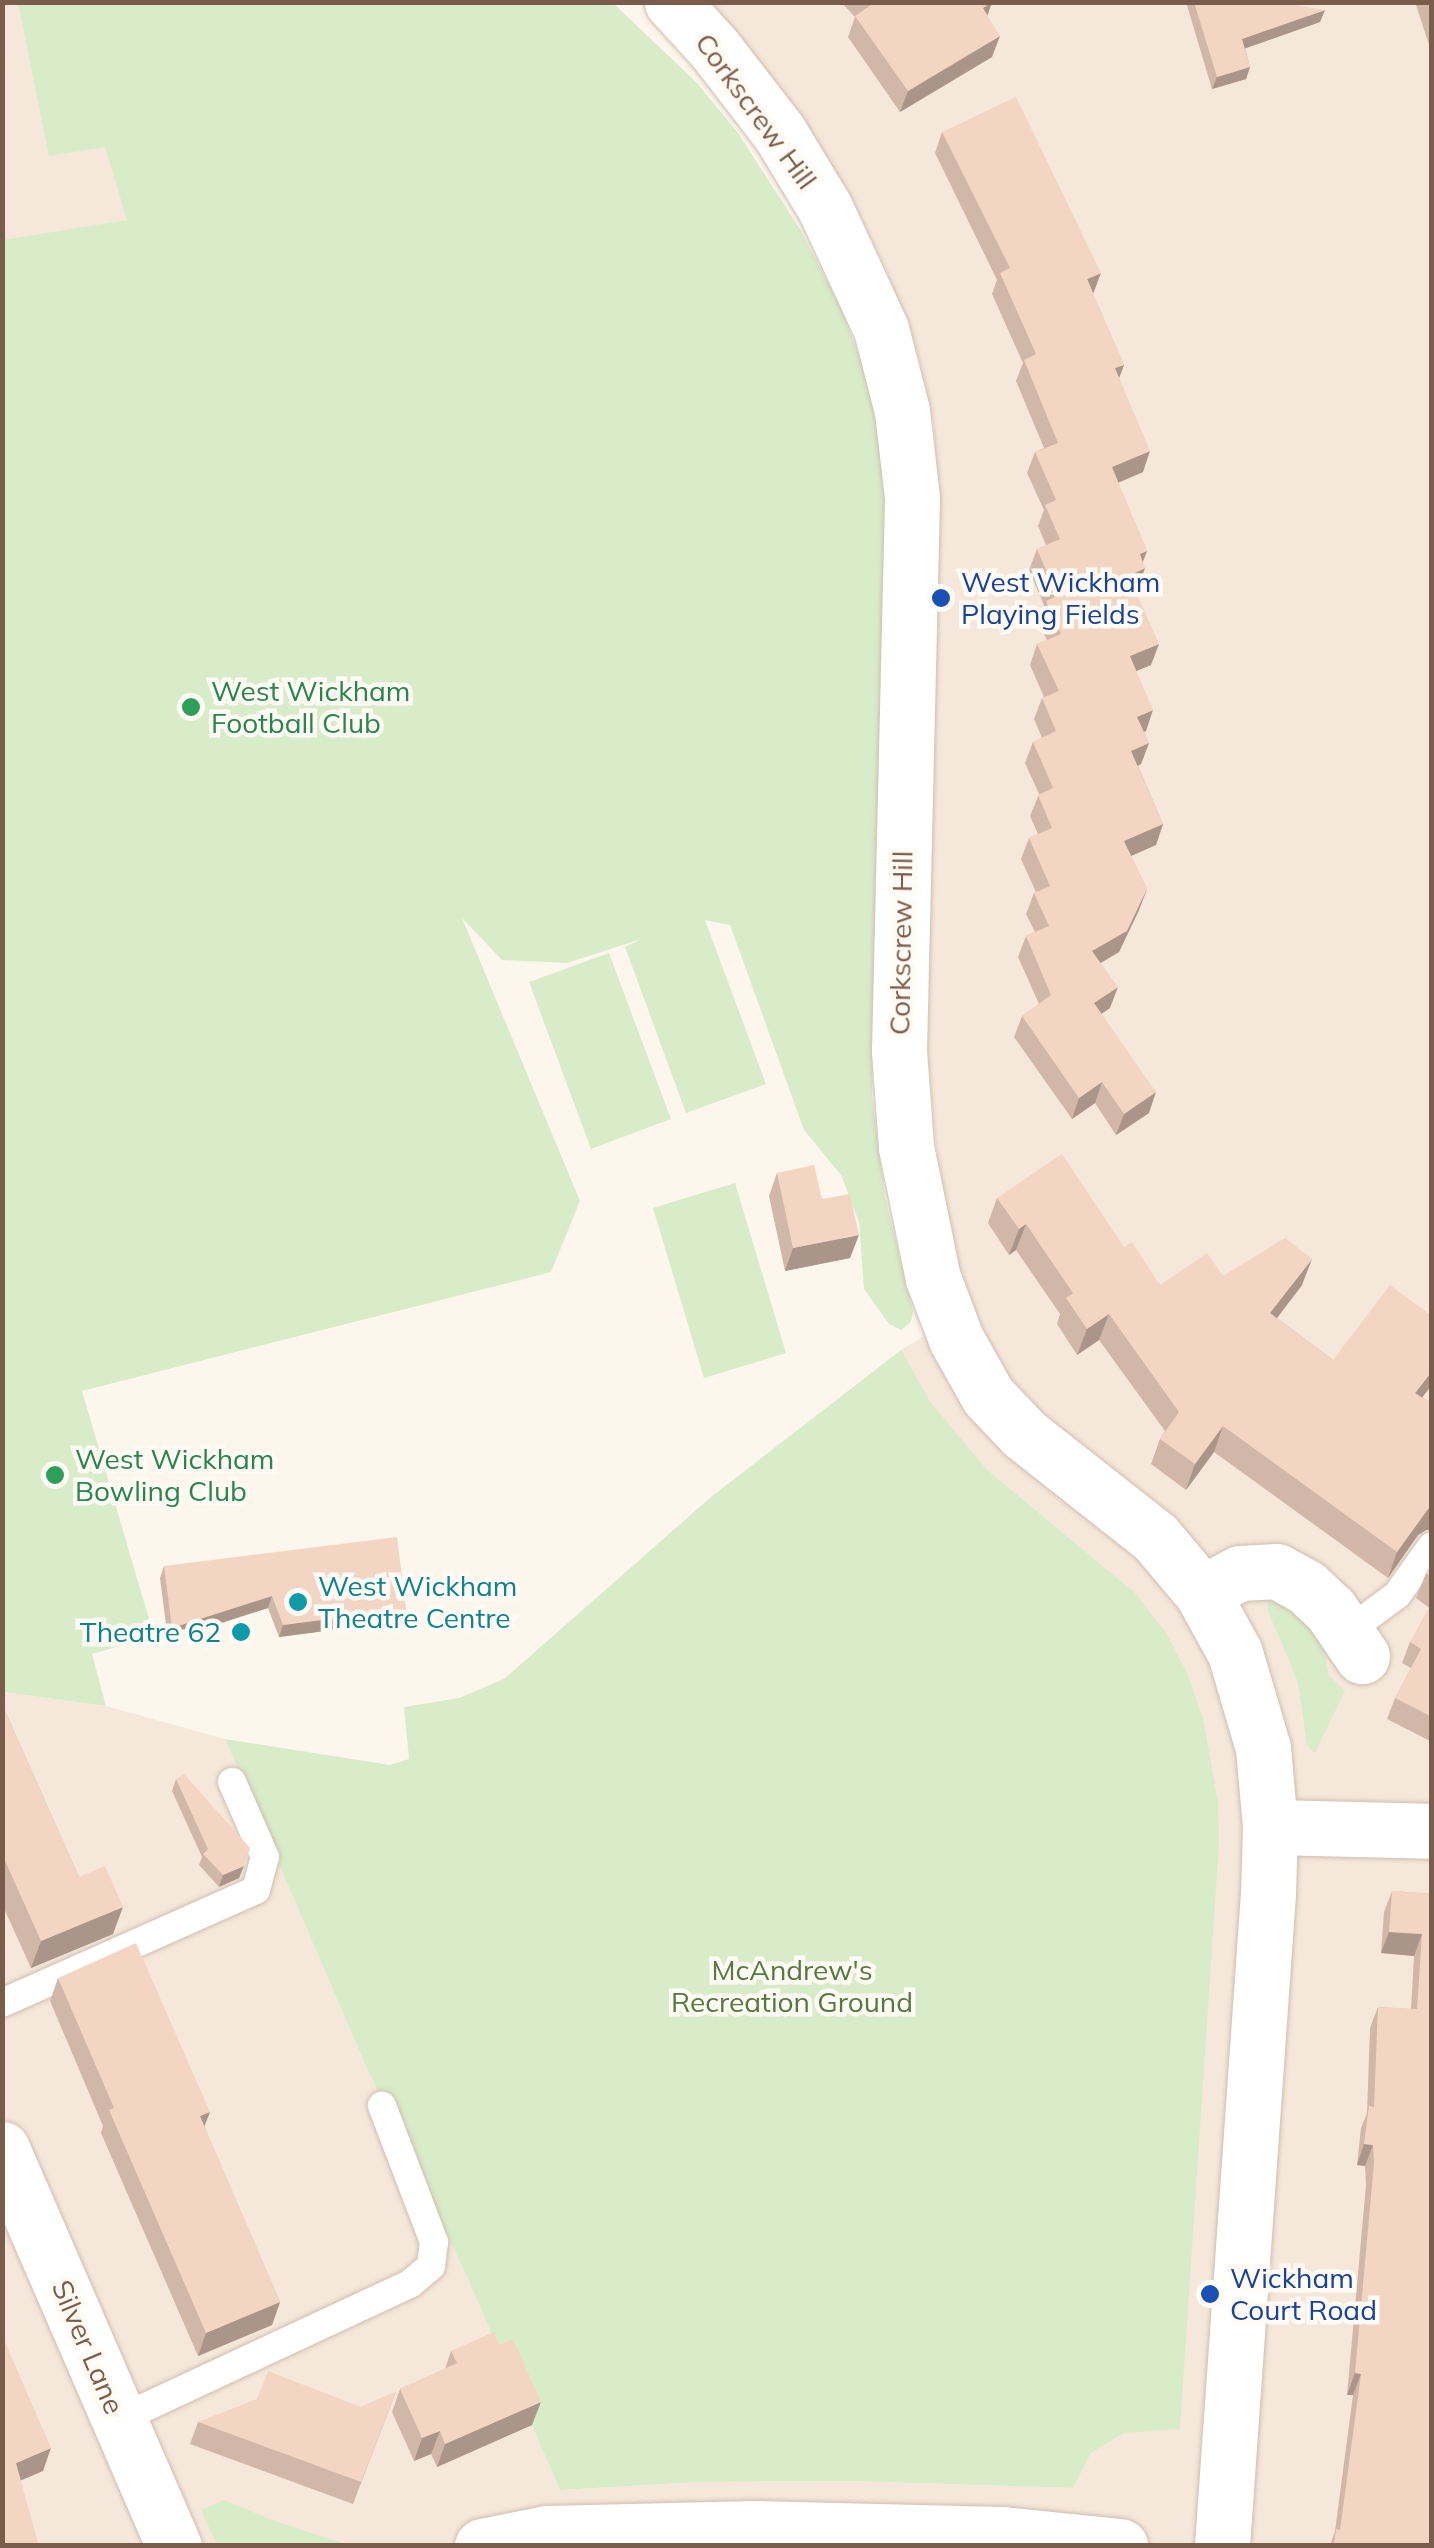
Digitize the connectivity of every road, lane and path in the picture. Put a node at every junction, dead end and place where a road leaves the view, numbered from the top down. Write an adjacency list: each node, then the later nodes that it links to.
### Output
1 (672, 2): 3 (street, Corkscrew Hill)
2 (1432, 1546): 4 (lane)
3 (1202, 1592): 4 (street); 6 (street, Corkscrew Hill)
4 (1355, 1644)
5 (232, 1782): 8 (lane)
6 (1270, 1827): 7 (street); 16 (street)
7 (1432, 1831)
8 (2, 2003)
9 (382, 2106): 11 (lane)
10 (6, 2170): 11 (street, Silver Lane)
11 (120, 2419): 13 (street, Silver Lane)
12 (857, 2537): 14 (street); 15 (street)
13 (174, 2546)
14 (482, 2546)
15 (1120, 2546)
16 (1222, 2546)

